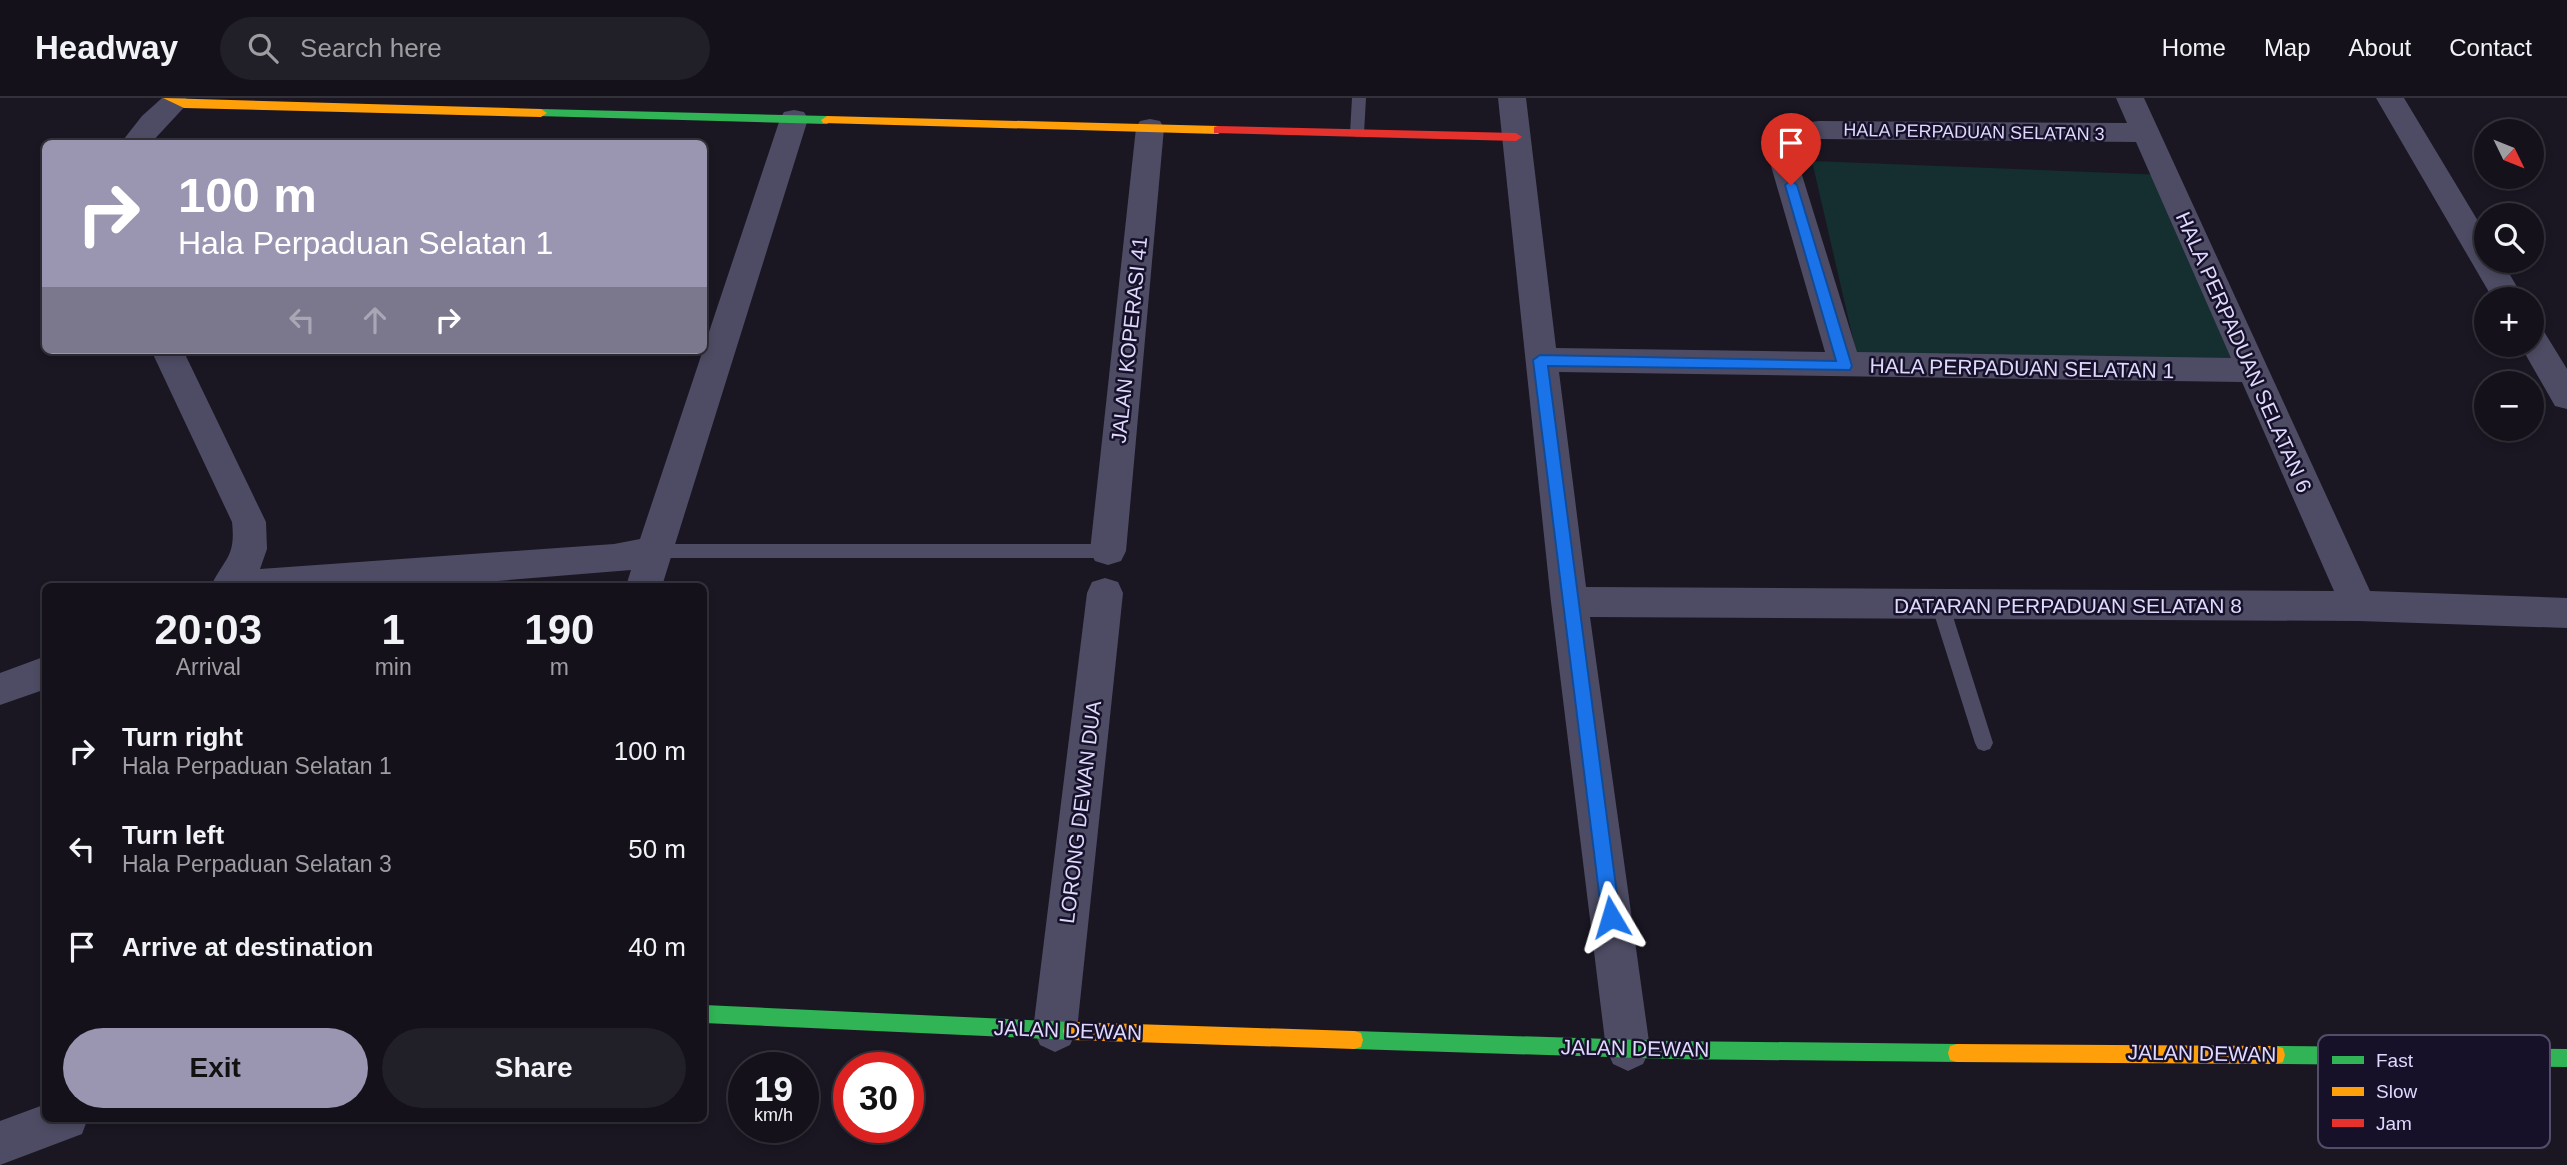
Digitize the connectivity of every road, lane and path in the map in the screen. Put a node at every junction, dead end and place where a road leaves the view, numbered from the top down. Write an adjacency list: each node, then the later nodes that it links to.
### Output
1 (1359, 98): 10 (lane)
2 (1512, 98): 12 (street)
3 (2130, 98): 11 (street, HALA PERPADUAN SELATAN 6)
4 (2390, 98): 14 (street)
5 (172, 100): 6 (street); 13 (street)
6 (312, 104): 7 (street)
7 (465, 104): 8 (street)
8 (794, 119): 9 (street); 21 (street)
9 (1150, 128): 10 (street); 22 (street, JALAN KOPERASI 41)
10 (1357, 133): 12 (street)
11 (2146, 134): 18 (street, HALA PERPADUAN SELATAN 3); 19 (street, HALA PERPADUAN SELATAN 6)
12 (1516, 137): 17 (street)
13 (137, 140)
14 (2502, 287)
15 (168, 354): 23 (street)
16 (2543, 357): 20 (street)
17 (1540, 360): 18 (street, HALA PERPADUAN SELATAN 1); 27 (street)
18 (1845, 366): 19 (street, HALA PERPADUAN SELATAN 1)
19 (2252, 370): 29 (street, HALA PERPADUAN SELATAN 6)
20 (2567, 397)
21 (654, 551): 22 (lane); 24 (street); 25 (street)
22 (1108, 551)
23 (231, 583)
24 (272, 583)
25 (645, 583)
26 (1104, 593): 35 (street, LORONG DEWAN DUA)
27 (1569, 602): 28 (street, DATARAN PERPADUAN SELATAN 8); 36 (street)
28 (1940, 604): 29 (street, DATARAN PERPADUAN SELATAN 8); 33 (lane)
29 (2358, 606): 30 (street, DATARAN PERPADUAN SELATAN 8)
30 (2567, 613)
31 (42, 673): 32 (street)
32 (0, 689)
33 (1984, 743)
34 (707, 1014): 35 (street, JALAN DEWAN)
35 (1055, 1030): 36 (street, JALAN DEWAN)
36 (1628, 1049): 37 (street, JALAN DEWAN)
37 (2318, 1056)
38 (56, 1122): 39 (street)
39 (0, 1144)

